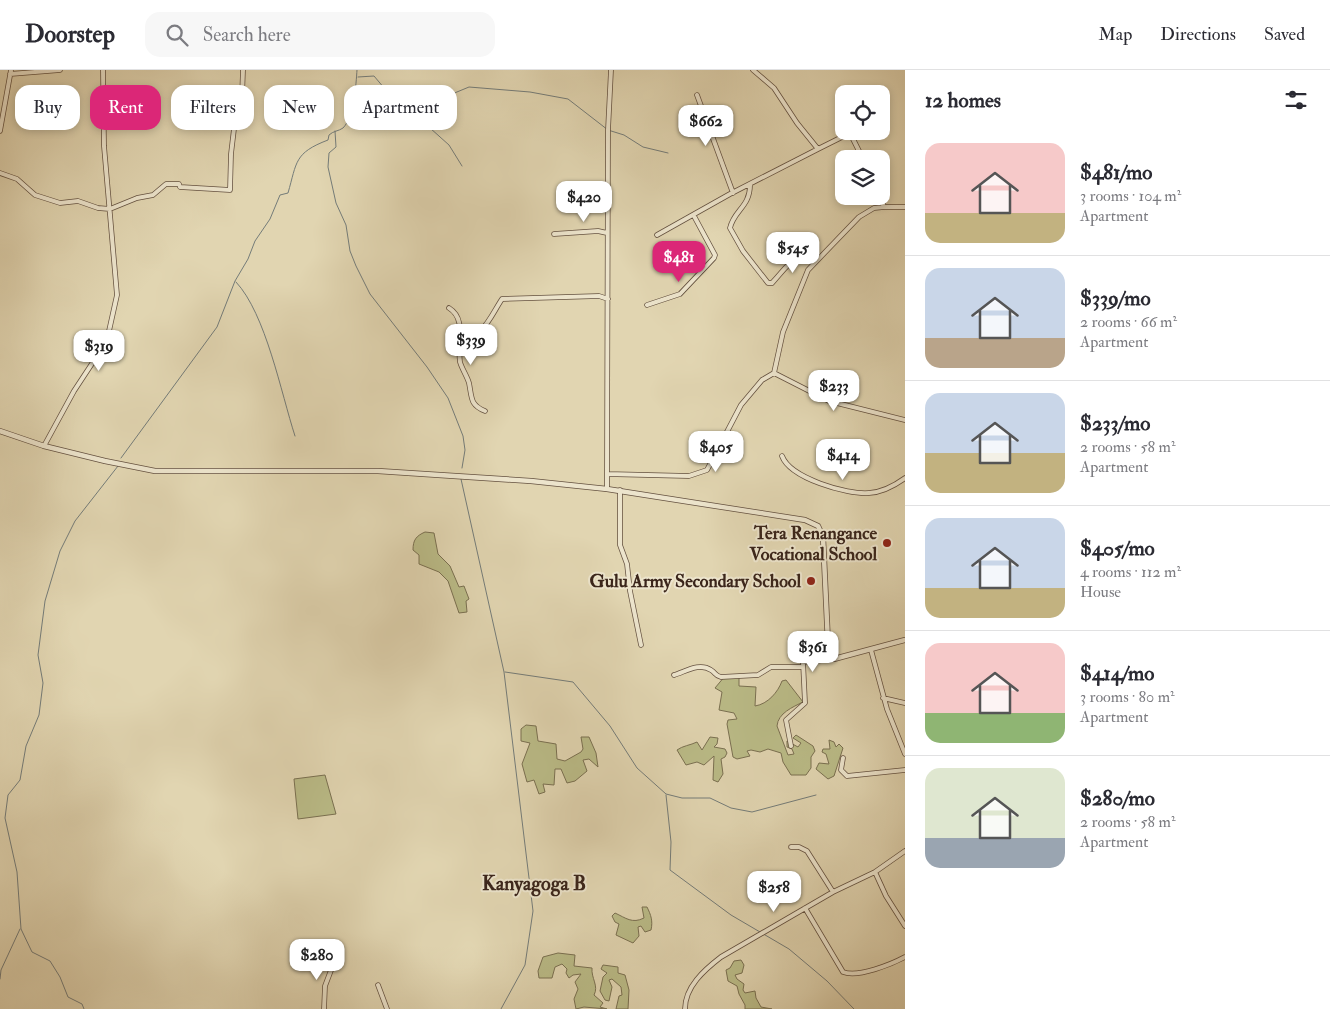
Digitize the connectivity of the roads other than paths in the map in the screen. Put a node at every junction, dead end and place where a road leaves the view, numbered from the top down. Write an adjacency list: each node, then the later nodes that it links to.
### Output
1 (60, 70): 6 (street)
2 (103, 70): 16 (street)
3 (243, 70): 16 (street)
4 (611, 70): 18 (street)
5 (754, 70): 9 (street)
6 (11, 72): 8 (street)
7 (697, 95): 13 (street)
8 (0, 131)
9 (818, 149): 10 (street); 12 (street)
10 (858, 150)
11 (0, 173): 16 (street)
12 (750, 185): 13 (street); 21 (street)
13 (733, 193): 17 (street)
14 (884, 207): 15 (street); 21 (street)
15 (905, 207)
16 (110, 209): 30 (street)
17 (694, 216): 20 (street); 23 (street)
18 (607, 233): 19 (street); 22 (street)
19 (554, 234)
20 (657, 235)
21 (818, 258): 26 (street)
22 (608, 299): 25 (street); 32 (street)
23 (647, 304)
24 (449, 308): 25 (street)
25 (459, 339): 27 (street)
26 (774, 373): 28 (street); 32 (street)
27 (485, 411)
28 (905, 420)
29 (0, 431): 30 (street)
30 (44, 446): 34 (street)
31 (782, 456): 33 (street)
32 (607, 474): 34 (street)
33 (905, 478)
34 (607, 488): 35 (street)
35 (620, 490): 37 (street); 39 (street)
36 (905, 640): 38 (street)
37 (641, 645)
38 (871, 650): 39 (street); 42 (street)
39 (834, 659): 40 (street)
40 (803, 667): 41 (street); 44 (street)
41 (674, 675)
42 (883, 698): 43 (street); 45 (street)
43 (905, 703)
44 (791, 746)
45 (905, 754)
46 (843, 758): 47 (street)
47 (905, 770)
48 (791, 848): 51 (street)
49 (905, 851): 50 (street)
50 (875, 872): 51 (street); 53 (street)
51 (833, 892): 52 (street)
52 (805, 908): 54 (street); 59 (street)
53 (905, 926)
54 (905, 957)
55 (333, 965): 57 (street)
56 (378, 986): 58 (street)
57 (324, 1009)
58 (387, 1009)
59 (685, 1009)

